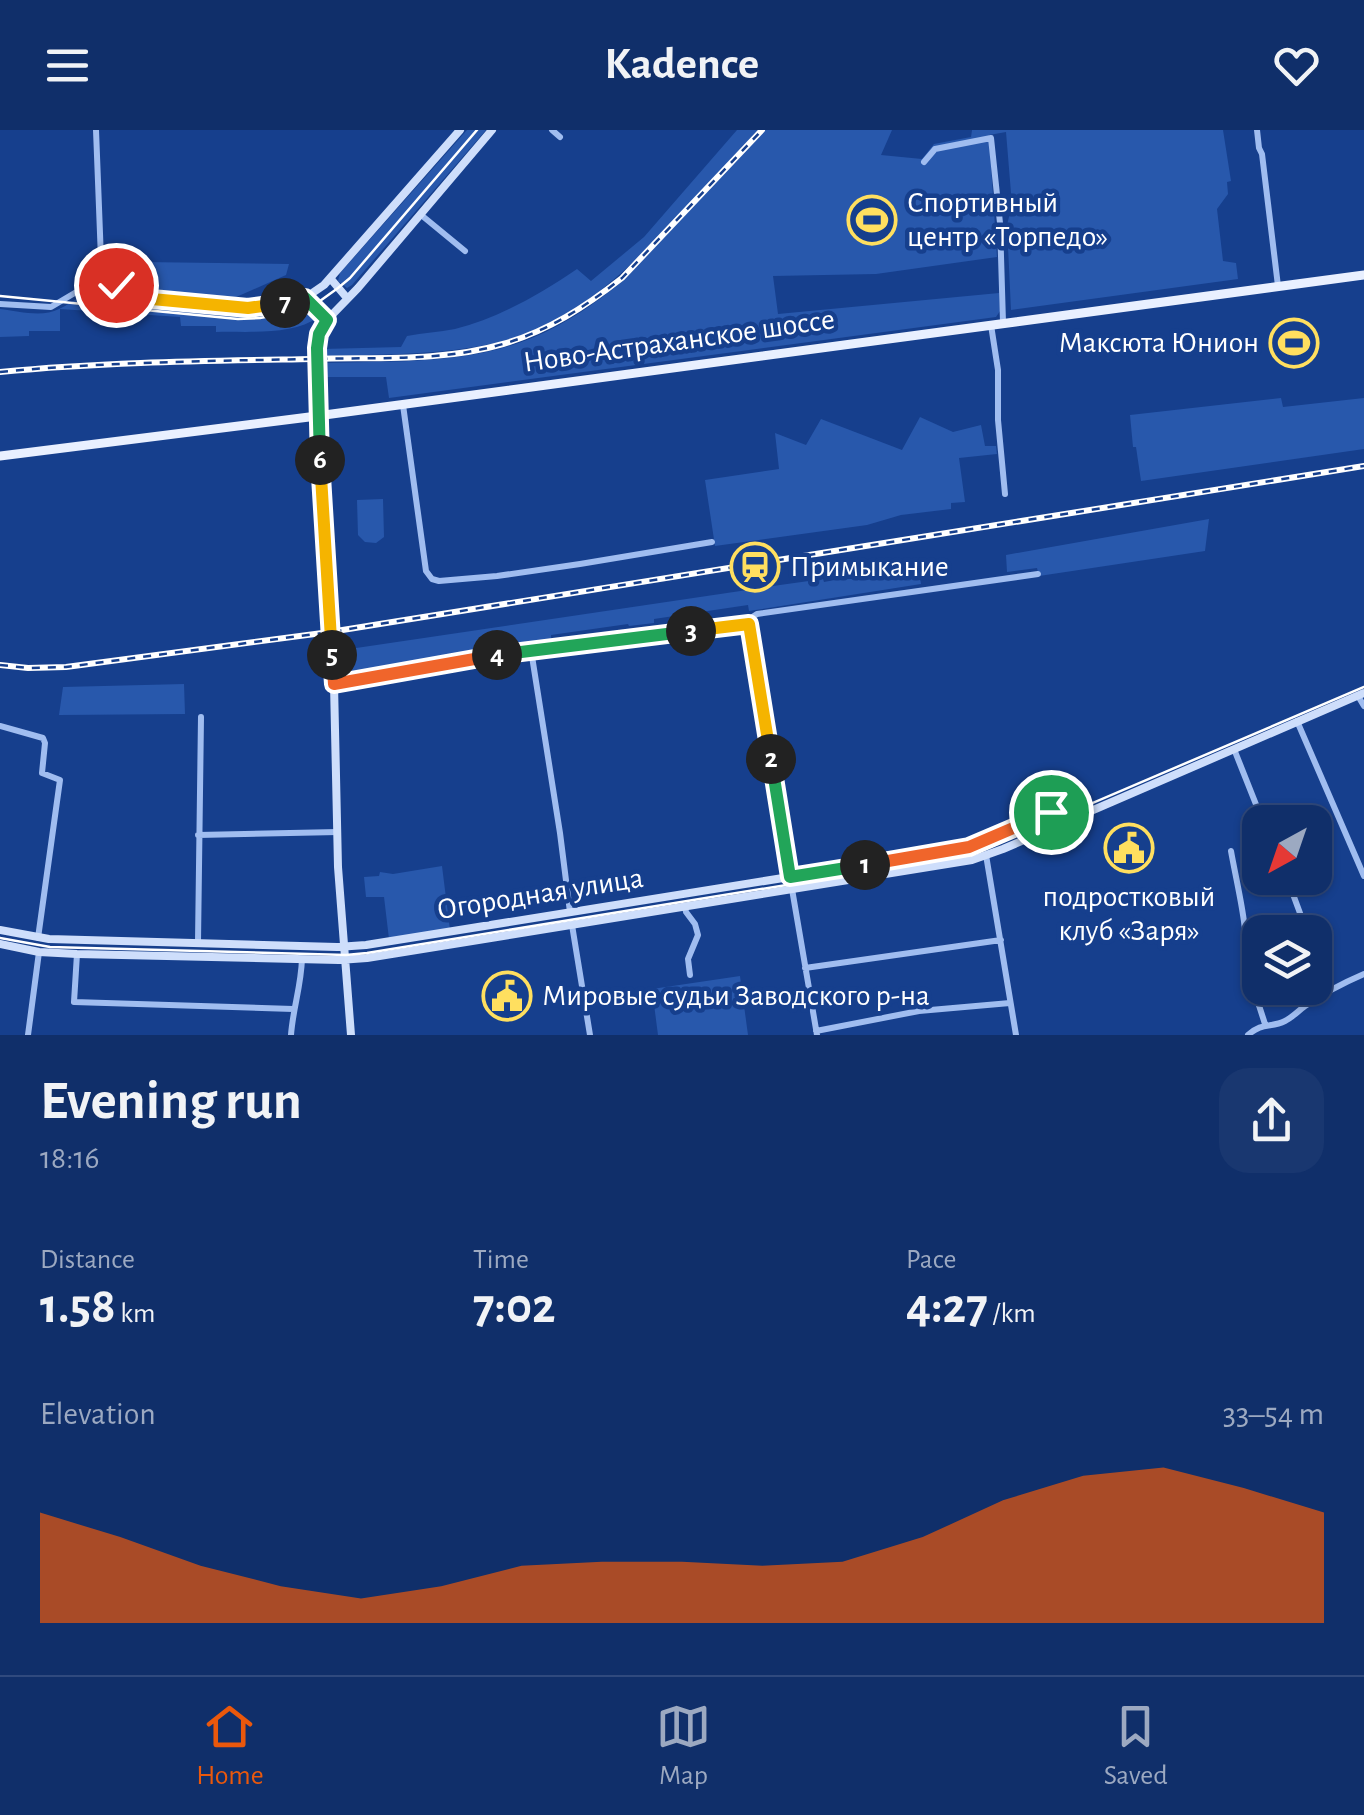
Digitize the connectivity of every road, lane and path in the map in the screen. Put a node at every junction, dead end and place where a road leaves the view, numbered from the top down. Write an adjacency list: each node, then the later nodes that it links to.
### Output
1 (96, 130): 11 (street)
2 (460, 130): 12 (street)
3 (492, 130): 8 (street)
4 (552, 130): 6 (street)
5 (1257, 130): 13 (street)
6 (560, 137)
7 (924, 162): 18 (street)
8 (420, 214): 9 (street); 15 (street)
9 (465, 250)
10 (1364, 274): 13 (main road, Ново-Астраханское шоссе)
11 (100, 278): 14 (street); 16 (street)
12 (330, 278): 14 (street); 15 (street)
13 (1278, 286): 18 (main road, Ново-Астраханское шоссе)
14 (305, 298): 17 (street)
15 (347, 298): 17 (street)
16 (0, 304)
17 (327, 320): 21 (street)
18 (1002, 322): 19 (main road, Ново-Астраханское шоссе)
19 (991, 324): 20 (main road, Ново-Астраханское шоссе); 23 (street)
20 (402, 404): 21 (main road, Ново-Астраханское шоссе); 24 (street)
21 (317, 416): 22 (main road, Ново-Астраханское шоссе); 28 (street)
22 (0, 456)
23 (1005, 494)
24 (712, 542)
25 (1038, 574): 26 (street)
26 (749, 624): 27 (street); 42 (street)
27 (530, 650): 28 (street); 45 (street)
28 (334, 684): 37 (street)
29 (1361, 695): 30 (street); 32 (street, Огородная улица)
30 (1364, 706)
31 (201, 717): 38 (street)
32 (1297, 721): 34 (street, Огородная улица); 41 (street)
33 (0, 726): 48 (street)
34 (1234, 749): 35 (street); 36 (street, Огородная улица)
35 (1257, 805)
36 (1074, 817): 40 (street, Огородная улица); 42 (street, Огородная улица)
37 (338, 832): 38 (street); 52 (street)
38 (198, 835): 50 (street)
39 (1231, 851): 64 (street)
40 (986, 855): 43 (street, Огородная улица); 49 (street)
41 (1364, 876)
42 (790, 877): 45 (street, Огородная улица)
43 (792, 889): 44 (street, Огородная улица); 57 (street)
44 (685, 907): 46 (street, Огородная улица); 59 (street)
45 (570, 912): 52 (street, Огородная улица)
46 (572, 925): 56 (street, Огородная улица); 69 (street)
47 (0, 930): 48 (street, Огородная улица)
48 (38, 938): 50 (street, Огородная улица)
49 (1000, 940): 57 (street); 61 (street)
50 (198, 942): 52 (street, Огородная улица)
51 (0, 944): 53 (street, Огородная улица)
52 (344, 946): 56 (street)
53 (39, 952): 54 (street, Огородная улица); 66 (street)
54 (78, 954): 55 (street, Огородная улица); 63 (street)
55 (302, 958): 56 (street, Огородная улица); 63 (street)
56 (346, 959): 68 (street)
57 (805, 968): 65 (street)
58 (1364, 974): 60 (street)
59 (690, 975)
60 (1332, 989)
61 (1010, 1003): 65 (street); 70 (street)
62 (1307, 1005): 64 (street)
63 (293, 1009): 67 (street)
64 (1265, 1024): 71 (street)
65 (817, 1033)
66 (28, 1035)
67 (291, 1035)
68 (350, 1035)
69 (590, 1035)
70 (1016, 1035)
71 (1248, 1035)

